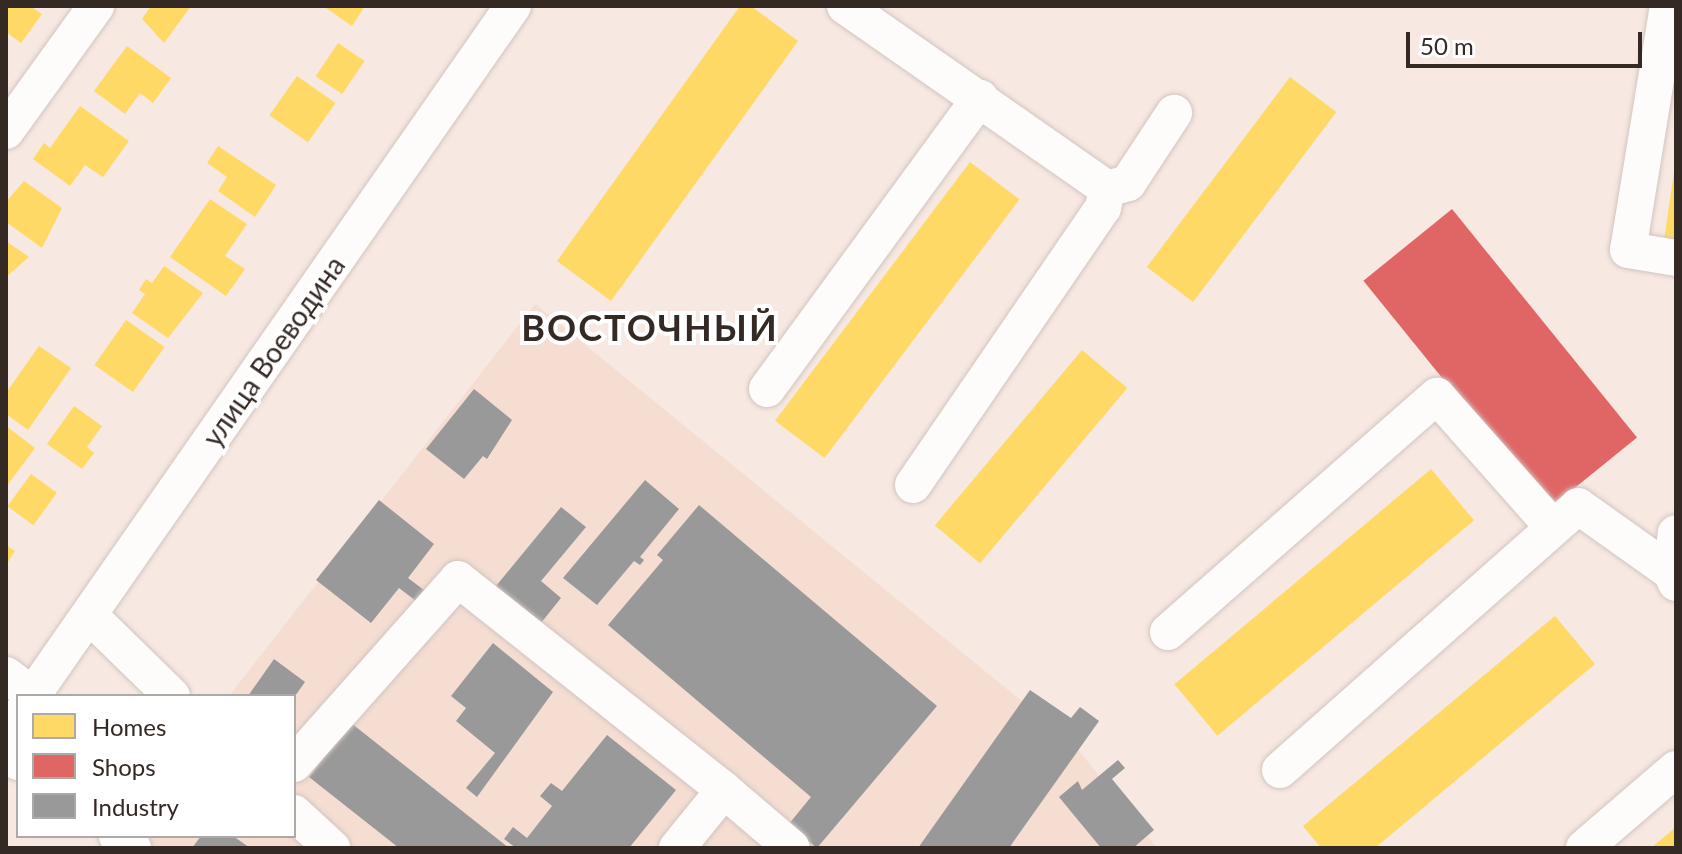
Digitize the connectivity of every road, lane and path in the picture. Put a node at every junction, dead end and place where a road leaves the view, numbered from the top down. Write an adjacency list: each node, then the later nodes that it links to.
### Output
1 (96, 6): 7 (street)
2 (513, 6): 15 (street, улица Воеводина)
3 (845, 6): 5 (street)
4 (1668, 6): 9 (street)
5 (980, 98): 8 (street); 10 (street)
6 (1174, 113): 8 (street)
7 (6, 131)
8 (1107, 189): 11 (street)
9 (1676, 258)
10 (767, 389)
11 (913, 485)
12 (1553, 527): 14 (street); 16 (street); 23 (street)
13 (1676, 533): 14 (street)
14 (1674, 578)
15 (89, 615): 17 (street, улица Воеводина); 18 (street)
16 (1168, 632)
17 (23, 694)
18 (170, 694)
19 (16, 709): 20 (street, улица Воеводина)
20 (6, 732)
21 (296, 762): 24 (street)
22 (1676, 769): 29 (street)
23 (1280, 770)
24 (724, 790): 27 (street); 28 (street)
25 (296, 815): 26 (street)
26 (332, 848)
27 (677, 848)
28 (792, 848)
29 (1584, 848)

